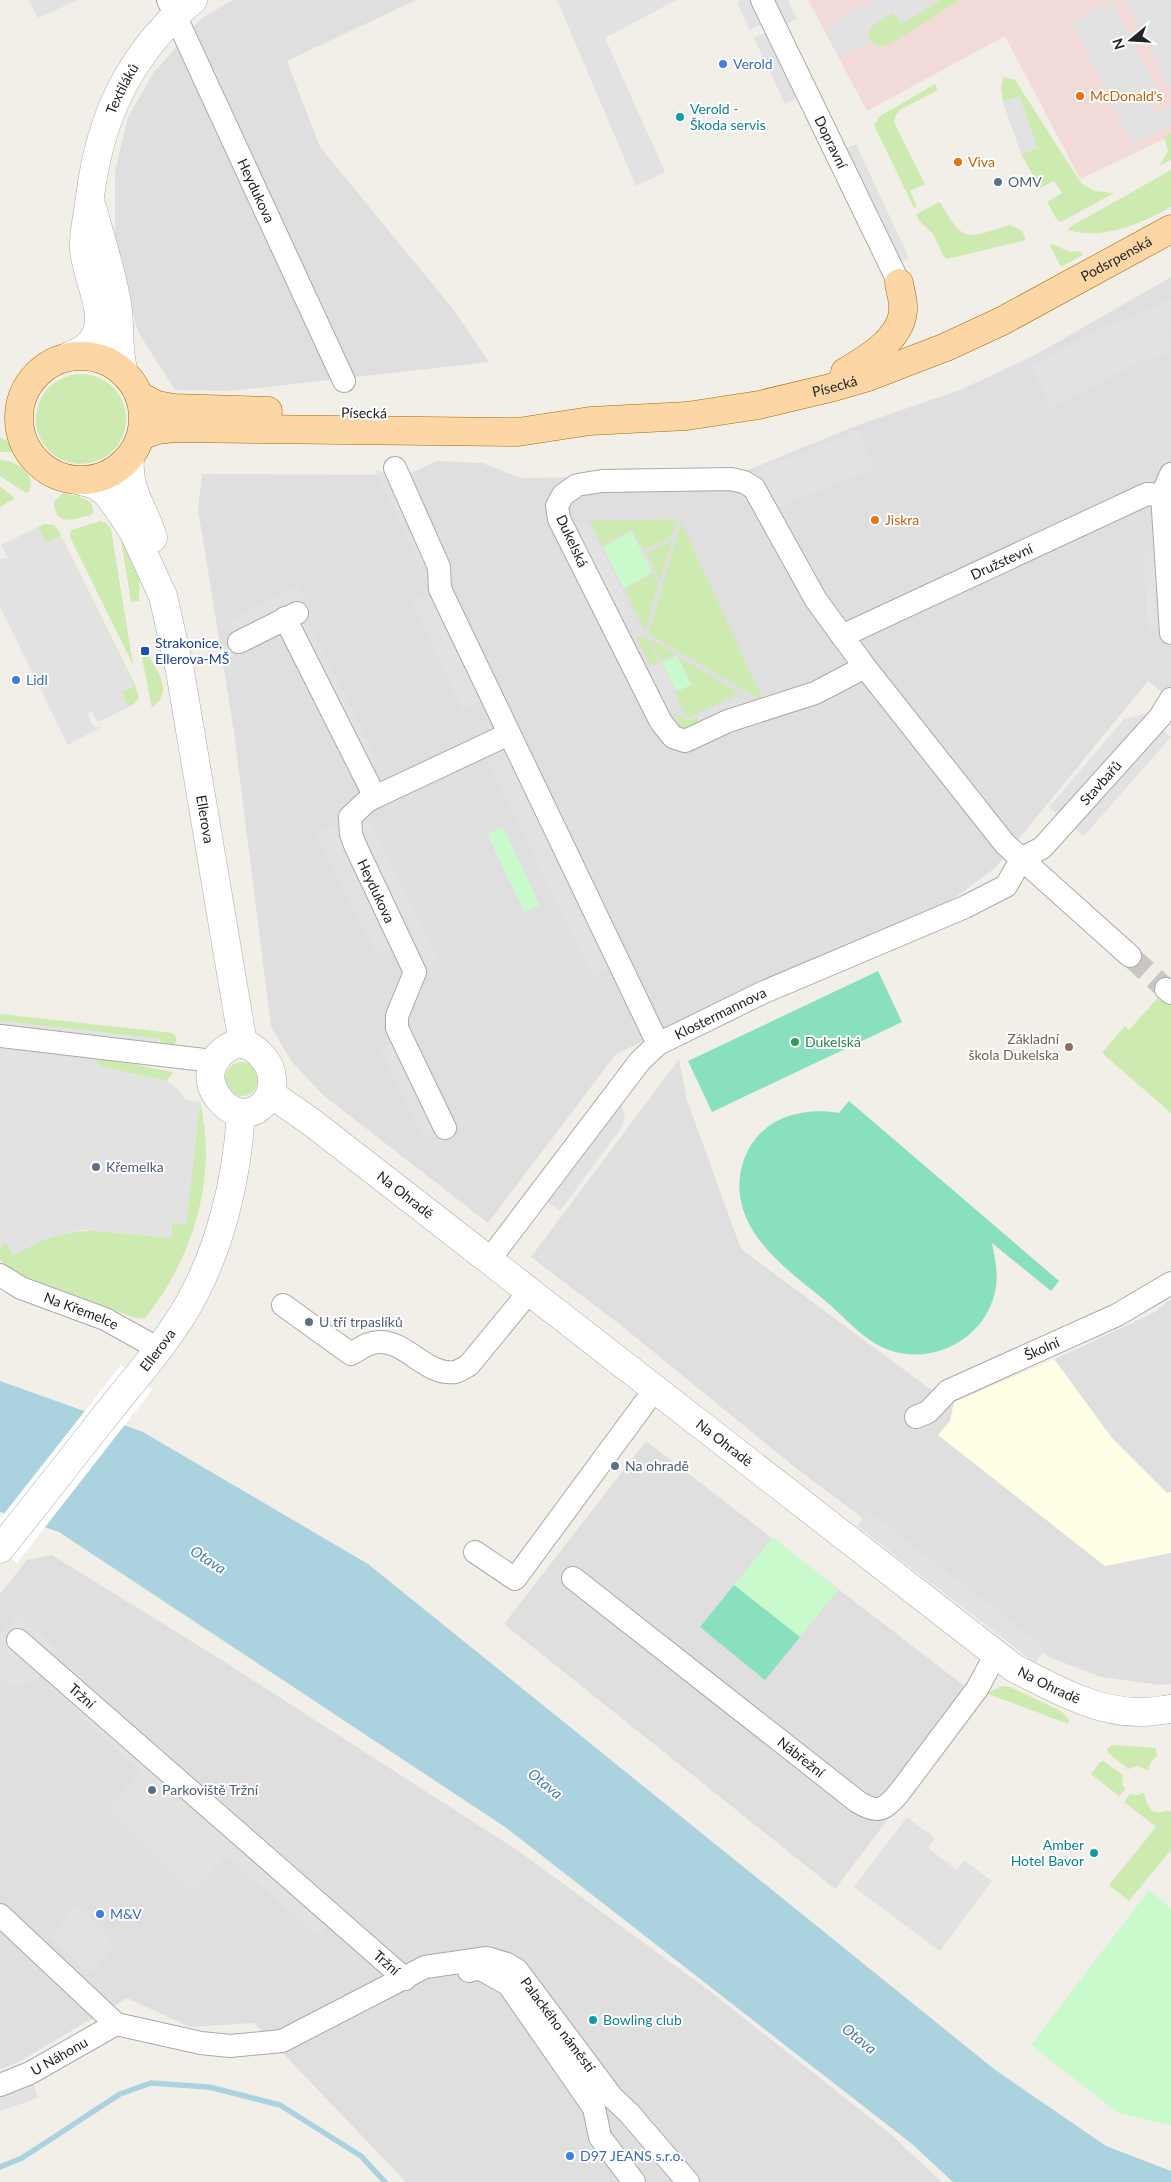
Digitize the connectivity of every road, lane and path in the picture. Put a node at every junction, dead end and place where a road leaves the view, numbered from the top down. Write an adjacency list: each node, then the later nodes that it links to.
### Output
1 (762, 0): 5 (street, Dopravní)
2 (178, 5): 3 (street, Textiláků); 10 (street, Heydukova)
3 (90, 199): 7 (street, Textiláků); 8 (street)
4 (1171, 229): 6 (main road, Podsrpenská)
5 (899, 283): 12 (main road)
6 (1061, 290): 12 (main road, Písecká)
7 (69, 356): 8 (main road); 9 (main road)
8 (124, 373): 11 (main road)
9 (32, 380): 13 (main road); 16 (main road)
10 (344, 381)
11 (140, 396): 14 (main road, Písecká); 17 (main road)
12 (797, 396): 14 (main road, Písecká)
13 (0, 404)
14 (590, 421): 17 (main road, Písecká)
15 (0, 428): 16 (main road)
16 (25, 445): 20 (main road)
17 (135, 446): 20 (main road); 22 (street, Ellerova)
18 (394, 468): 28 (street)
19 (1171, 474): 21 (street)
20 (77, 480): 22 (street, Ellerova)
21 (1162, 495): 23 (street); 24 (street, Družstevní)
22 (163, 596): 33 (street, Ellerova)
23 (1171, 633)
24 (842, 636): 26 (street, Dukelská); 26 (street, Dukelská)
25 (238, 642): 29 (street)
26 (865, 667): 30 (street, Dukelská)
27 (1171, 699): 30 (street, Stavbařů)
28 (509, 734): 29 (street, Heydukova); 34 (street)
29 (375, 797): 38 (street, Heydukova)
30 (1022, 858): 31 (street, Dukelská); 34 (street, Klostermannova)
31 (1130, 956)
32 (0, 1036): 35 (street)
33 (243, 1044): 35 (street); 36 (street)
34 (658, 1044): 39 (street, Klostermannova)
35 (213, 1061): 37 (street)
36 (270, 1094): 37 (street); 39 (street, Na Ohradě)
37 (241, 1113): 44 (street, Ellerova)
38 (444, 1128)
39 (489, 1260): 42 (street, Na Ohradě)
40 (0, 1275): 44 (street, Na Křemelce)
41 (1171, 1283): 46 (street, Školní)
42 (529, 1292): 43 (street); 45 (street, Na Ohradě)
43 (283, 1305)
44 (159, 1349): 47 (street, Ellerova)
45 (655, 1389): 48 (street); 51 (street, Na Ohradě)
46 (916, 1417)
47 (0, 1549)
48 (475, 1552)
49 (573, 1578): 51 (street, Nábřežní)
50 (18, 1640): 54 (street, Tržní)
51 (996, 1654): 52 (street, Na Ohradě)
52 (1171, 1709)
53 (0, 1915): 55 (street)
54 (405, 1979): 55 (street, Tržní); 57 (street, Palackého náměstí); 58 (street, Palackého náměstí)
55 (116, 2024): 56 (street, U Náhonu)
56 (0, 2085)
57 (634, 2182)
58 (688, 2182)

